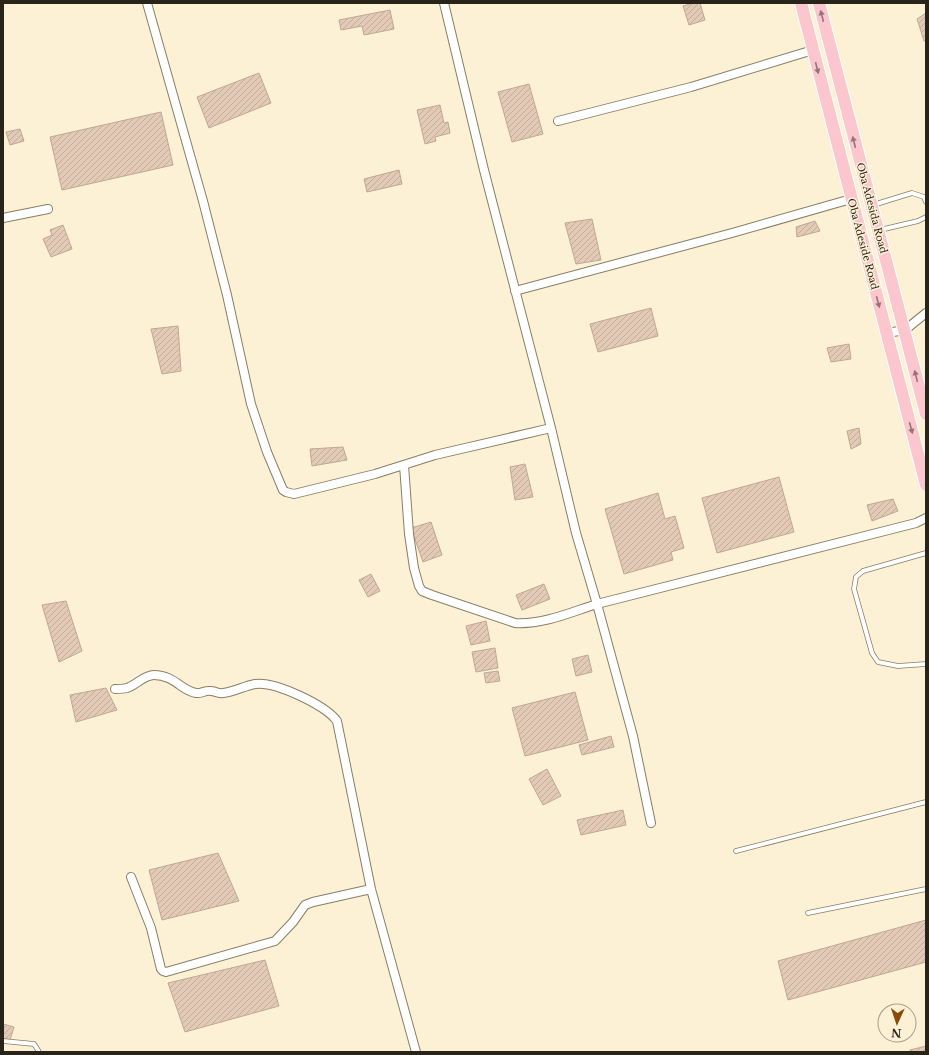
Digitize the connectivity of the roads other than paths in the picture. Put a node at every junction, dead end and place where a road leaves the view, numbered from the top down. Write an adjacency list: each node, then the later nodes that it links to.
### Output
1 (147, 3): 20 (street)
2 (444, 3): 14 (street)
3 (801, 3): 5 (main road, Oba Adeside Road)
4 (819, 3): 9 (main road, Oba Adesida Road, one-way to 4)
5 (813, 50): 6 (street); 7 (main road, Oba Adeside Road, one-way to 7)
6 (558, 121)
7 (851, 199): 14 (street); 17 (main road, Oba Adeside Road, one-way to 17)
8 (926, 202): 9 (lane)
9 (871, 206): 13 (main road, Oba Adesida Road)
10 (48, 209): 12 (street)
11 (926, 217): 13 (lane)
12 (3, 218)
13 (878, 231): 16 (main road, Oba Adesida Road)
14 (515, 291): 19 (street)
15 (926, 313): 16 (street)
16 (905, 330): 17 (street); 18 (main road, Oba Adesida Road, one-way to 16)
17 (886, 333): 21 (main road, Oba Adeside Road, one-way to 21)
18 (926, 414)
19 (551, 428): 20 (street); 26 (street)
20 (404, 465): 26 (street)
21 (926, 485)
22 (926, 518): 23 (street)
23 (916, 523): 24 (street); 26 (street)
24 (926, 525)
25 (926, 553): 27 (lane)
26 (597, 604): 30 (street)
27 (926, 664)
28 (115, 689): 33 (street)
29 (926, 802): 31 (lane)
30 (652, 824)
31 (736, 851)
32 (131, 876): 33 (street)
33 (371, 889): 38 (street)
34 (926, 889): 35 (lane)
35 (808, 913)
36 (3, 1041): 37 (lane)
37 (39, 1052)
38 (416, 1052)

